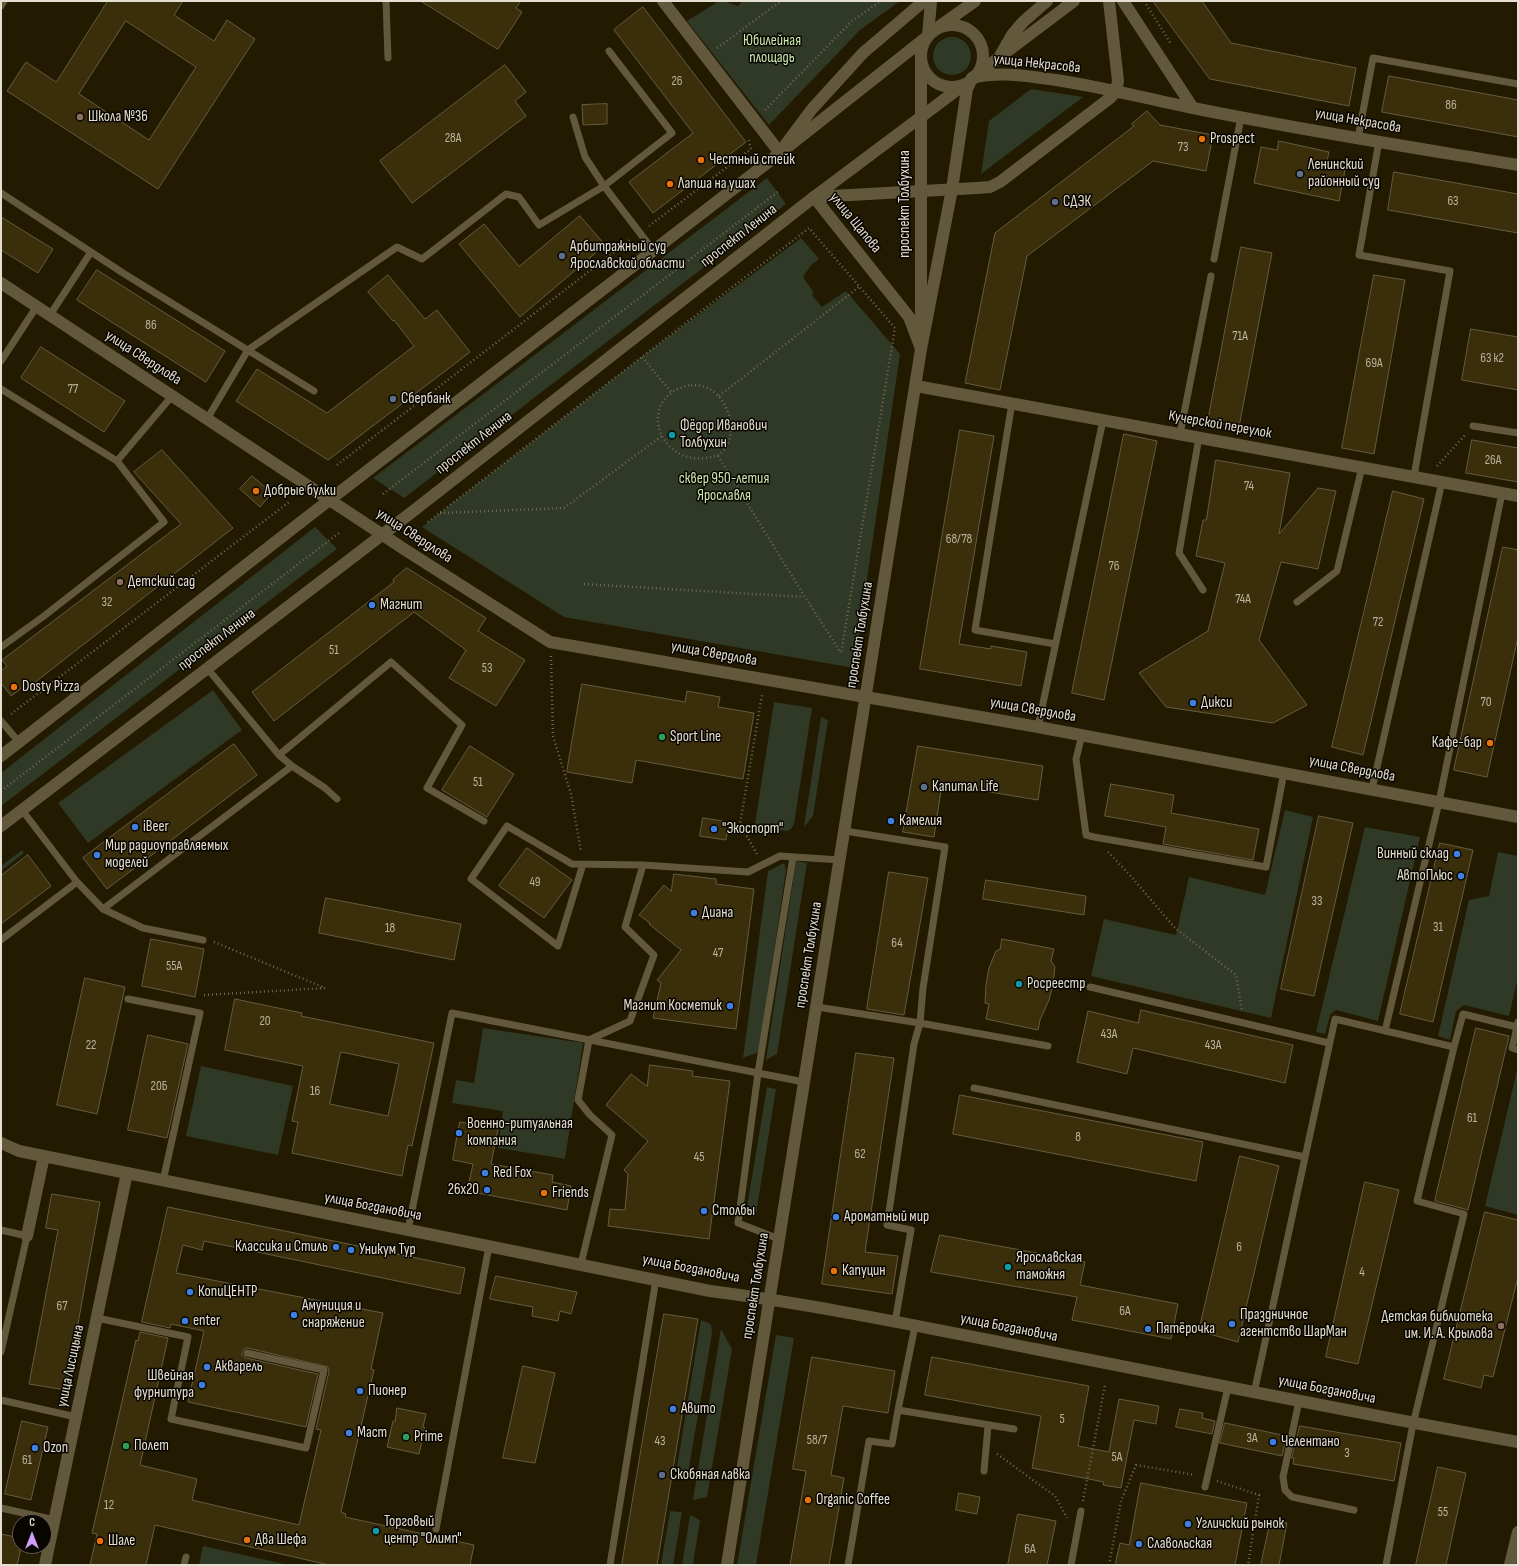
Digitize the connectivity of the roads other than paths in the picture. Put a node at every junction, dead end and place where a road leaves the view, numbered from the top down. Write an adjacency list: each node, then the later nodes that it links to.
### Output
1 (4, 1): 11 (lane)
2 (386, 1): 14 (lane)
3 (663, 1): 26 (street)
4 (924, 1): 26 (street)
5 (931, 1): 12 (street)
6 (975, 1): 12 (street)
7 (1047, 1): 16 (street)
8 (1074, 1): 16 (street, проспект Ленина)
9 (1110, 1): 19 (street)
10 (1123, 1): 20 (street)
11 (1, 6)
12 (932, 32): 15 (street); 17 (street); 26 (street)
13 (610, 51): 28 (lane)
14 (388, 58)
15 (921, 59): 17 (street); 21 (street, проспект Толбухина)
16 (997, 60): 17 (street, проспект Ленина)
17 (969, 81): 19 (street, улица Некрасова); 21 (street, проспект Ленина); 29 (street, проспект Толбухина)
18 (1518, 84): 24 (lane)
19 (1116, 91): 20 (street, улица Некрасова); 29 (street)
20 (1193, 108): 22 (street, улица Некрасова)
21 (920, 117): 30 (street, проспект Толбухина); 32 (street, проспект Ленина)
22 (1241, 117): 24 (street, улица Некрасова); 35 (lane)
23 (573, 118): 28 (lane)
24 (1358, 138): 25 (street, улица Некрасова)
25 (1379, 141): 27 (street, улица Некрасова); 56 (lane)
26 (780, 153): 33 (street)
27 (1518, 165)
28 (604, 186): 33 (lane); 41 (lane)
29 (952, 189): 30 (street); 40 (street, проспект Толбухина)
30 (920, 191): 32 (street); 40 (street, проспект Толбухина)
31 (1, 193): 34 (lane)
32 (814, 197): 40 (street, улица Щапова); 61 (street, проспект Ленина)
33 (653, 250): 60 (street)
34 (91, 252): 39 (lane); 41 (lane)
35 (1214, 259)
36 (1211, 276): 51 (lane)
37 (1, 283): 38 (street, улица Свердлова)
38 (37, 306): 39 (street, улица Свердлова); 42 (lane)
39 (50, 315): 46 (street, улица Свердлова)
40 (921, 349): 43 (street, проспект Толбухина)
41 (248, 350): 45 (lane); 48 (lane)
42 (1, 361)
43 (916, 386): 47 (street, Кучерской переулок); 67 (street, проспект Толбухина)
44 (1, 389): 54 (lane)
45 (314, 391)
46 (172, 396): 48 (street, улица Свердлова); 54 (lane)
47 (1012, 403): 49 (street, Кучерской переулок); 64 (lane)
48 (207, 419): 60 (street, улица Свердлова)
49 (1103, 420): 51 (street, Кучерской переулок); 64 (lane)
50 (1473, 426): 52 (lane)
51 (1180, 434): 53 (street, Кучерской переулок)
52 (1518, 434)
53 (1200, 437): 55 (street, Кучерской переулок); 62 (lane)
54 (117, 461): 65 (lane)
55 (1362, 467): 56 (street, Кучерской переулок); 63 (lane)
56 (1416, 473): 57 (street, Кучерской переулок)
57 (1442, 482): 58 (street, Кучерской переулок); 76 (lane)
58 (1502, 493): 59 (street, Кучерской переулок); 78 (lane)
59 (1518, 496)
60 (330, 499): 61 (street, улица Свердлова); 71 (street)
61 (382, 534): 66 (street, проспект Ленина); 67 (street, улица Свердлова)
62 (1203, 590)
63 (1297, 602)
64 (1055, 644): 69 (lane)
65 (1, 647)
66 (207, 668): 72 (lane); 79 (street, проспект Ленина)
67 (866, 697): 69 (street, улица Свердлова); 83 (street, проспект Толбухина)
68 (1, 721): 71 (lane)
69 (1038, 727): 70 (street, улица Свердлова)
70 (1082, 735): 75 (street, улица Свердлова); 75 (lane)
71 (19, 742): 73 (street)
72 (279, 755): 74 (lane); 81 (lane)
73 (1, 756)
74 (292, 766): 77 (lane); 89 (lane)
75 (1284, 772): 76 (street, улица Свердлова)
76 (1372, 789): 78 (street, улица Свердлова)
77 (337, 799)
78 (1439, 802): 80 (street, улица Свердлова); 97 (lane)
79 (22, 810): 82 (street, проспект Ленина); 88 (lane)
80 (1518, 817)
81 (484, 821)
82 (1, 826)
83 (845, 831): 85 (street, проспект Толбухина); 95 (lane)
84 (793, 857): 85 (lane); 87 (lane); 103 (lane)
85 (840, 860): 94 (street, проспект Толбухина)
86 (583, 864): 86 (lane); 87 (lane)
87 (643, 865): 98 (lane)
88 (77, 882): 89 (lane); 90 (lane)
89 (103, 909): 91 (lane)
90 (1, 940)
91 (203, 940)
92 (1090, 987): 99 (lane)
93 (128, 999): 110 (lane)
94 (817, 1007): 95 (lane); 104 (street, проспект Толбухина)
95 (920, 1023): 100 (lane); 120 (lane)
96 (1517, 1024): 101 (lane); 102 (lane)
97 (1385, 1031): 99 (lane); 101 (lane)
98 (589, 1040): 103 (lane); 112 (lane); 116 (lane)
99 (1329, 1043): 108 (lane)
100 (1048, 1046)
101 (1454, 1047): 130 (lane)
102 (1518, 1050)
103 (758, 1073): 104 (lane); 114 (lane)
104 (804, 1082): 114 (street, проспект Толбухина)
105 (974, 1088): 108 (lane)
106 (1, 1143): 107 (street, улица Богдановича)
107 (44, 1156): 109 (street, улица Богдановича); 113 (street)
108 (1305, 1157): 125 (lane)
109 (127, 1173): 110 (street, улица Богдановича); 119 (street, улица Лисицына)
110 (163, 1181): 112 (street, улица Богдановича)
111 (1, 1230): 113 (lane)
112 (408, 1230): 115 (street, улица Богдановича)
113 (27, 1236): 122 (lane)
114 (779, 1239): 118 (street, проспект Толбухина)
115 (489, 1246): 116 (street, улица Богдановича); 140 (lane)
116 (581, 1264): 117 (street, улица Богдановича)
117 (656, 1279): 118 (street, улица Богдановича); 145 (lane)
118 (770, 1299): 120 (street, улица Богдановича); 146 (street, проспект Толбухина)
119 (97, 1318): 123 (lane); 129 (street, улица Лисицына)
120 (896, 1322): 121 (street, улица Богдановича)
121 (915, 1326): 124 (street, улица Богдановича); 128 (lane)
122 (1, 1352)
123 (247, 1353)
124 (1228, 1387): 125 (street, улица Богдановича); 135 (lane)
125 (1254, 1392): 127 (street, улица Богдановича)
126 (1, 1400): 129 (lane)
127 (1299, 1401): 130 (street, улица Богдановича); 137 (lane)
128 (898, 1410): 131 (lane); 147 (lane)
129 (76, 1417): 139 (street, улица Лисицына)
130 (1413, 1424): 133 (street, улица Богдановича); 149 (lane)
131 (988, 1426): 132 (lane); 134 (lane)
132 (1014, 1429)
133 (1518, 1442)
134 (984, 1471)
135 (1205, 1488)
136 (1, 1508): 139 (lane)
137 (1354, 1510)
138 (1081, 1511): 148 (lane)
139 (55, 1520): 143 (street, улица Лисицына)
140 (436, 1529)
141 (1518, 1532): 150 (street)
142 (186, 1557): 144 (lane)
143 (45, 1565)
144 (184, 1565)
145 (610, 1565)
146 (727, 1565)
147 (848, 1565)
148 (1071, 1565)
149 (1386, 1565)
150 (1510, 1565)

